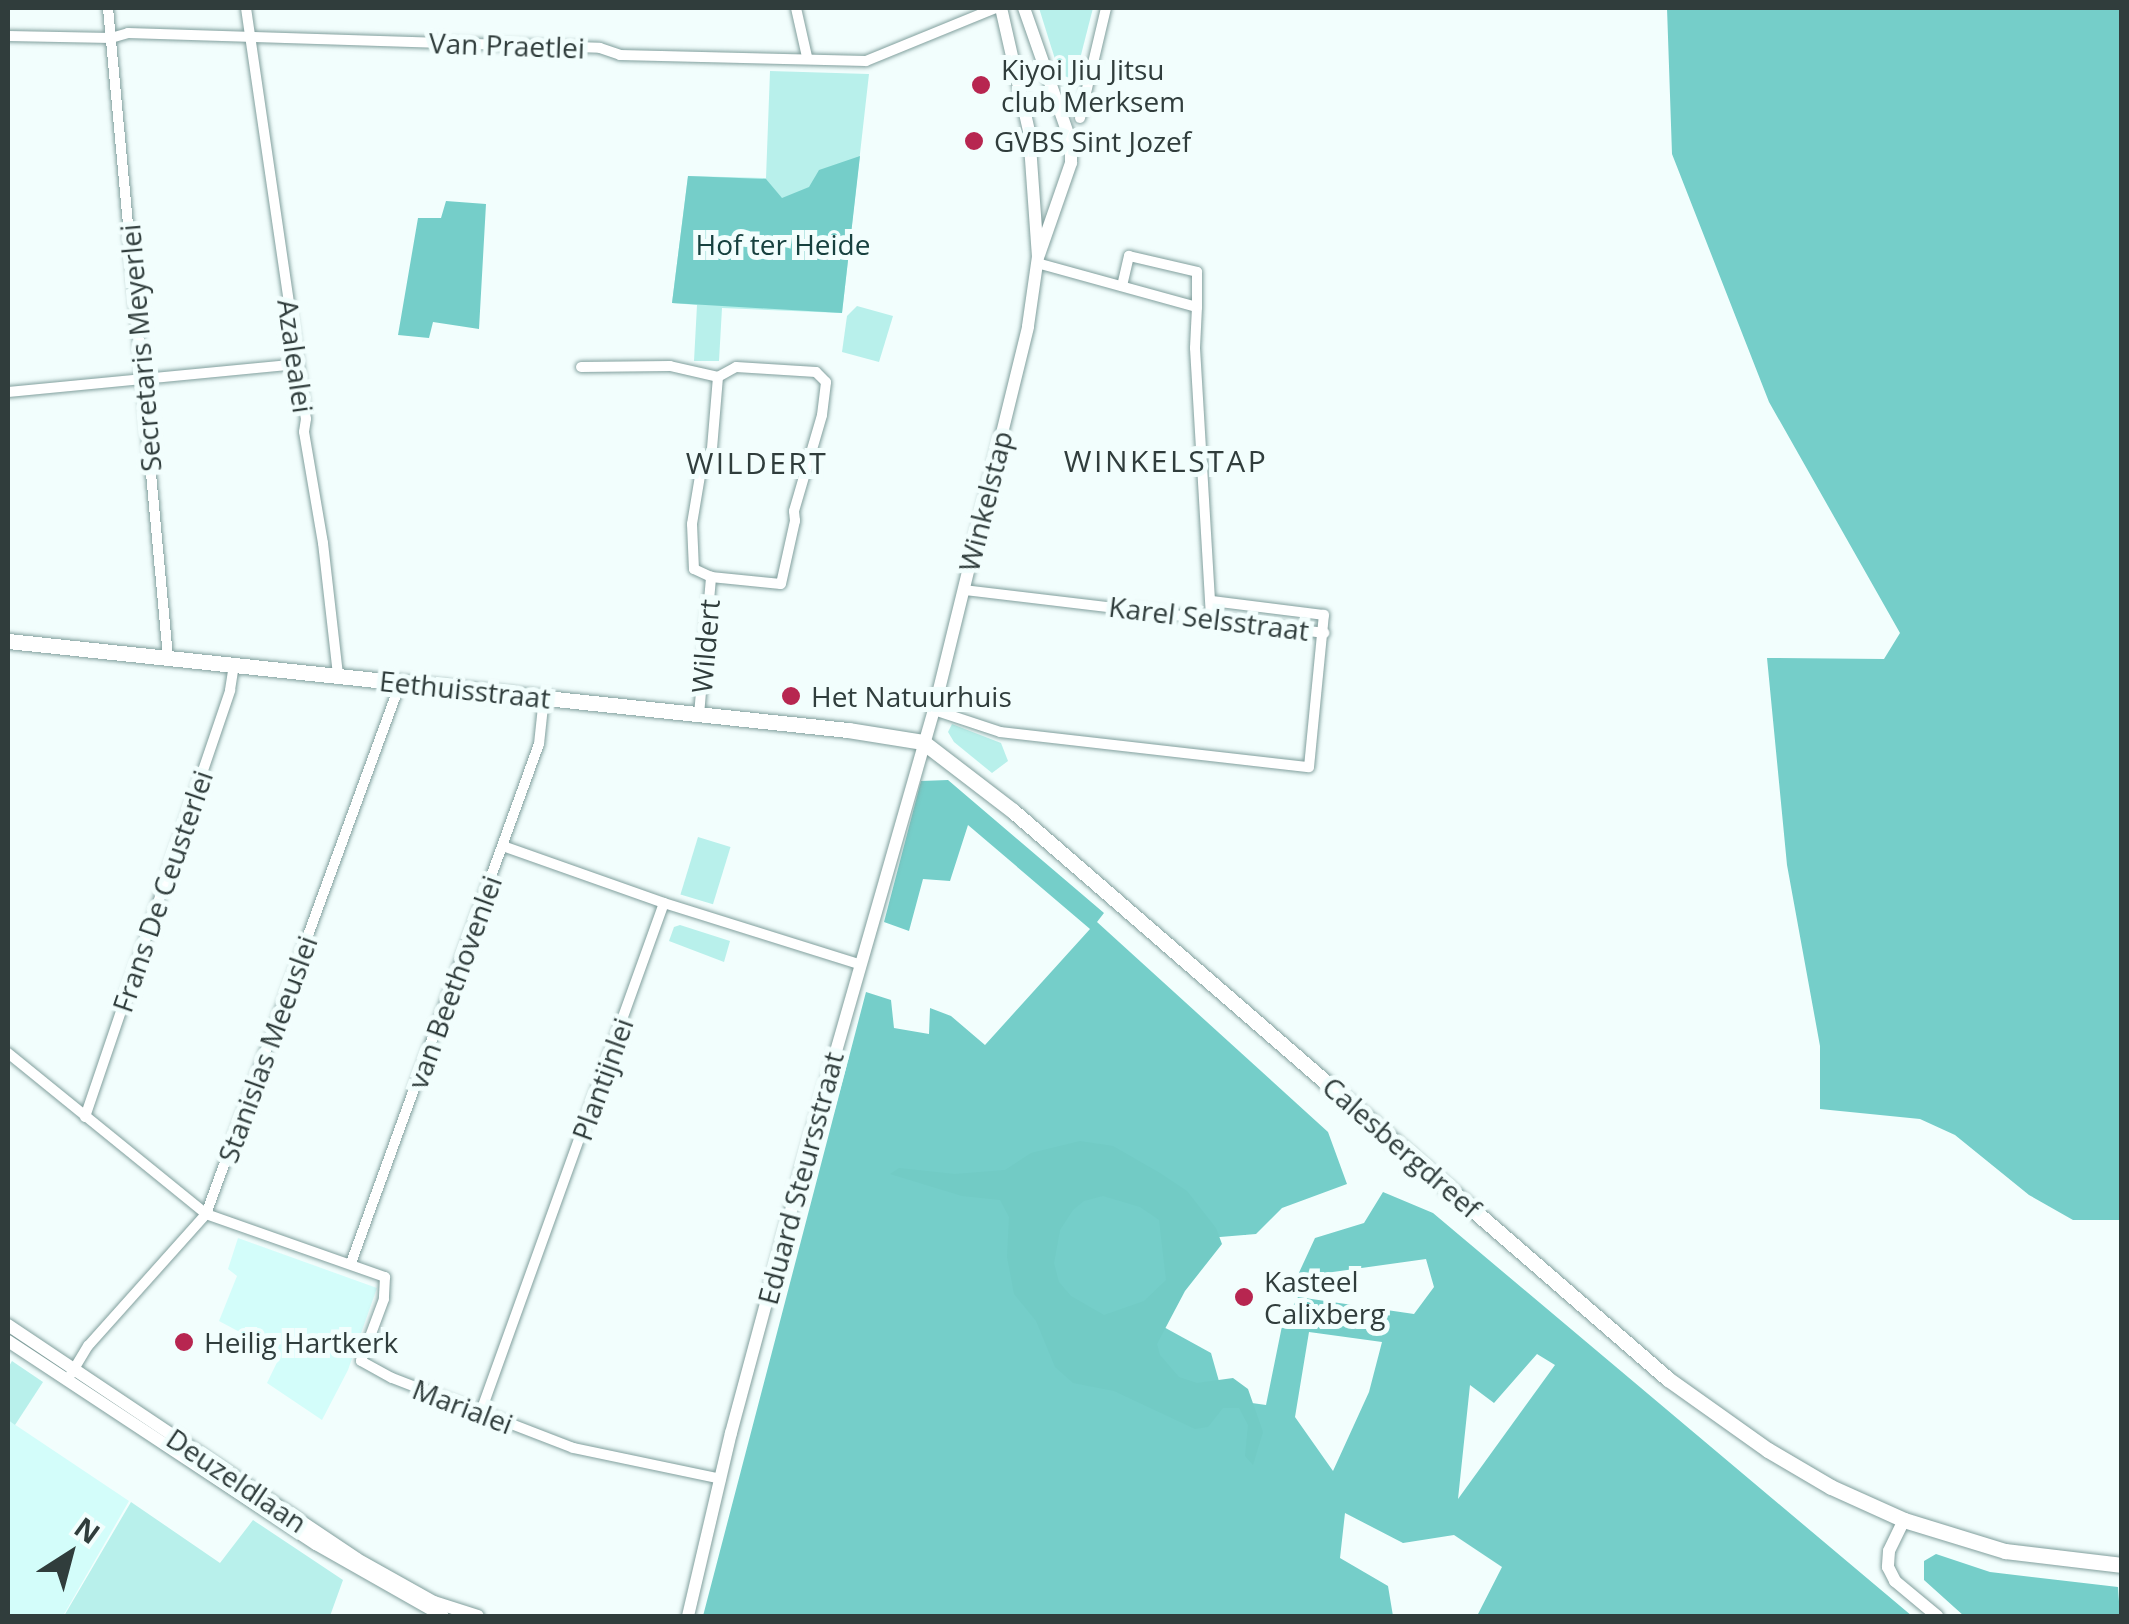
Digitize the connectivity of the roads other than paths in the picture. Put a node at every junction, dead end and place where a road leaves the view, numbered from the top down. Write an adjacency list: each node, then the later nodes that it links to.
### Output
1 (108, 8): 8 (street, Secretaris Meyerlei)
2 (246, 8): 9 (street, Azalealei)
3 (796, 8): 10 (street)
4 (998, 8): 10 (street, Van Praetlei); 12 (street, Winkelstap)
5 (1024, 8): 12 (street, Winkelstap)
6 (1106, 8): 11 (street)
7 (8, 36): 8 (street, Van Praetlei)
8 (110, 38): 9 (street, Van Praetlei); 18 (street, Secretaris Meyerlei)
9 (251, 38): 10 (street, Van Praetlei); 15 (street, Azalealei)
10 (807, 57)
11 (1080, 118)
12 (1038, 260): 13 (street); 21 (street, Winkelstap)
13 (1122, 286): 14 (street); 14 (street)
14 (1198, 307): 22 (street)
15 (298, 364): 18 (street); 28 (street, Azalealei)
16 (581, 368): 17 (street, Wildert)
17 (718, 377): 20 (street, Wildert); 20 (street, Wildert)
18 (142, 379): 19 (street); 26 (street, Secretaris Meyerlei)
19 (8, 392)
20 (712, 577): 32 (street, Wildert)
21 (964, 590): 23 (street, Karel Selsstraat); 31 (street, Winkelstap)
22 (1211, 602): 23 (street); 24 (street, Karel Selsstraat)
23 (1211, 616): 24 (street, Karel Selsstraat)
24 (1324, 633): 31 (street)
25 (8, 640): 26 (main road, Eethuisstraat)
26 (168, 657): 27 (main road, Eethuisstraat)
27 (234, 664): 28 (main road, Eethuisstraat); 38 (street, Frans De Ceusterlei)
28 (338, 675): 29 (main road, Eethuisstraat)
29 (401, 681): 30 (main road, Eethuisstraat); 39 (street, Stanislas Meeuslei)
30 (544, 698): 32 (main road, Eethuisstraat); 34 (street, van Beethovenlei)
31 (934, 710): 33 (street, Winkelstap)
32 (699, 715): 33 (main road, Eethuisstraat)
33 (923, 742): 36 (street, Eduard Steursstraat); 46 (main road, Calesbergdreef)
34 (504, 846): 35 (street); 40 (street, van Beethovenlei)
35 (664, 904): 36 (street); 44 (street, Plantijnlei)
36 (860, 964): 45 (street, Eduard Steursstraat)
37 (8, 1053): 38 (street)
38 (85, 1117): 39 (street)
39 (206, 1214): 40 (street, Marialei); 43 (street, Stanislas Meeuslei)
40 (351, 1263): 44 (street, Marialei)
41 (8, 1324): 43 (street, Deuzeldlaan)
42 (8, 1341): 43 (street, Deuzeldlaan)
43 (70, 1376): 48 (street, Deuzeldlaan); 49 (street, Deuzeldlaan)
44 (480, 1414): 45 (street, Marialei)
45 (721, 1479): 50 (street, Eduard Steursstraat)
46 (1904, 1520): 47 (main road, Calesbergdreef); 51 (street)
47 (2122, 1565)
48 (443, 1616)
49 (477, 1616)
50 (688, 1616)
51 (1937, 1616)

